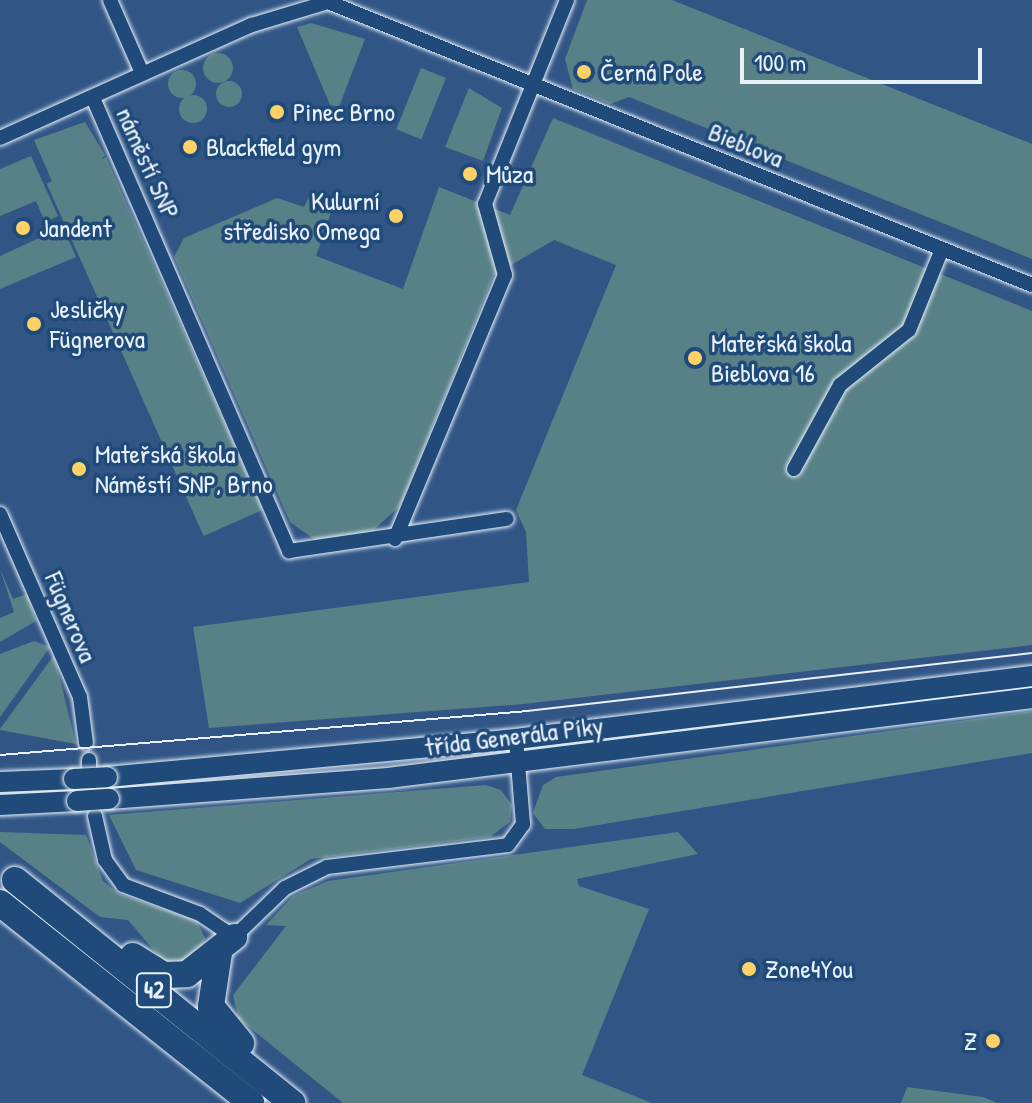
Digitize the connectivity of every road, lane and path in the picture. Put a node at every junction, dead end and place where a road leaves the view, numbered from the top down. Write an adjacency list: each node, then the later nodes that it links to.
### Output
1 (110, 0): 4 (street)
2 (567, 0): 5 (street)
3 (328, 1): 4 (street, náměstí SNP); 5 (street, náměstí SNP)
4 (142, 73): 6 (street, náměstí SNP)
5 (532, 84): 8 (street, Bieblova); 13 (street)
6 (93, 98): 7 (street); 13 (street, náměstí SNP)
7 (0, 138)
8 (942, 249): 9 (street, Bieblova); 10 (street)
9 (1032, 285)
10 (794, 469)
11 (0, 514): 17 (street, Fügnerova)
12 (507, 519): 13 (street, náměstí SNP)
13 (395, 539)
14 (1032, 676): 16 (main road, třída Generála Píky)
15 (1032, 698): 18 (main road, třída Generála Píky)
16 (516, 739): 18 (street); 19 (main road, třída Generála Píky)
17 (86, 743)
18 (519, 761): 20 (main road, třída Generála Píky, bridge); 24 (street)
19 (0, 782)
20 (0, 805)
21 (95, 816): 24 (street)
22 (7, 876): 24 (highway, 42); 26 (highway, 42)
23 (0, 903): 25 (highway, 42)
24 (227, 945): 27 (highway, 42)
25 (251, 1103)
26 (292, 1103)
27 (305, 1103)

